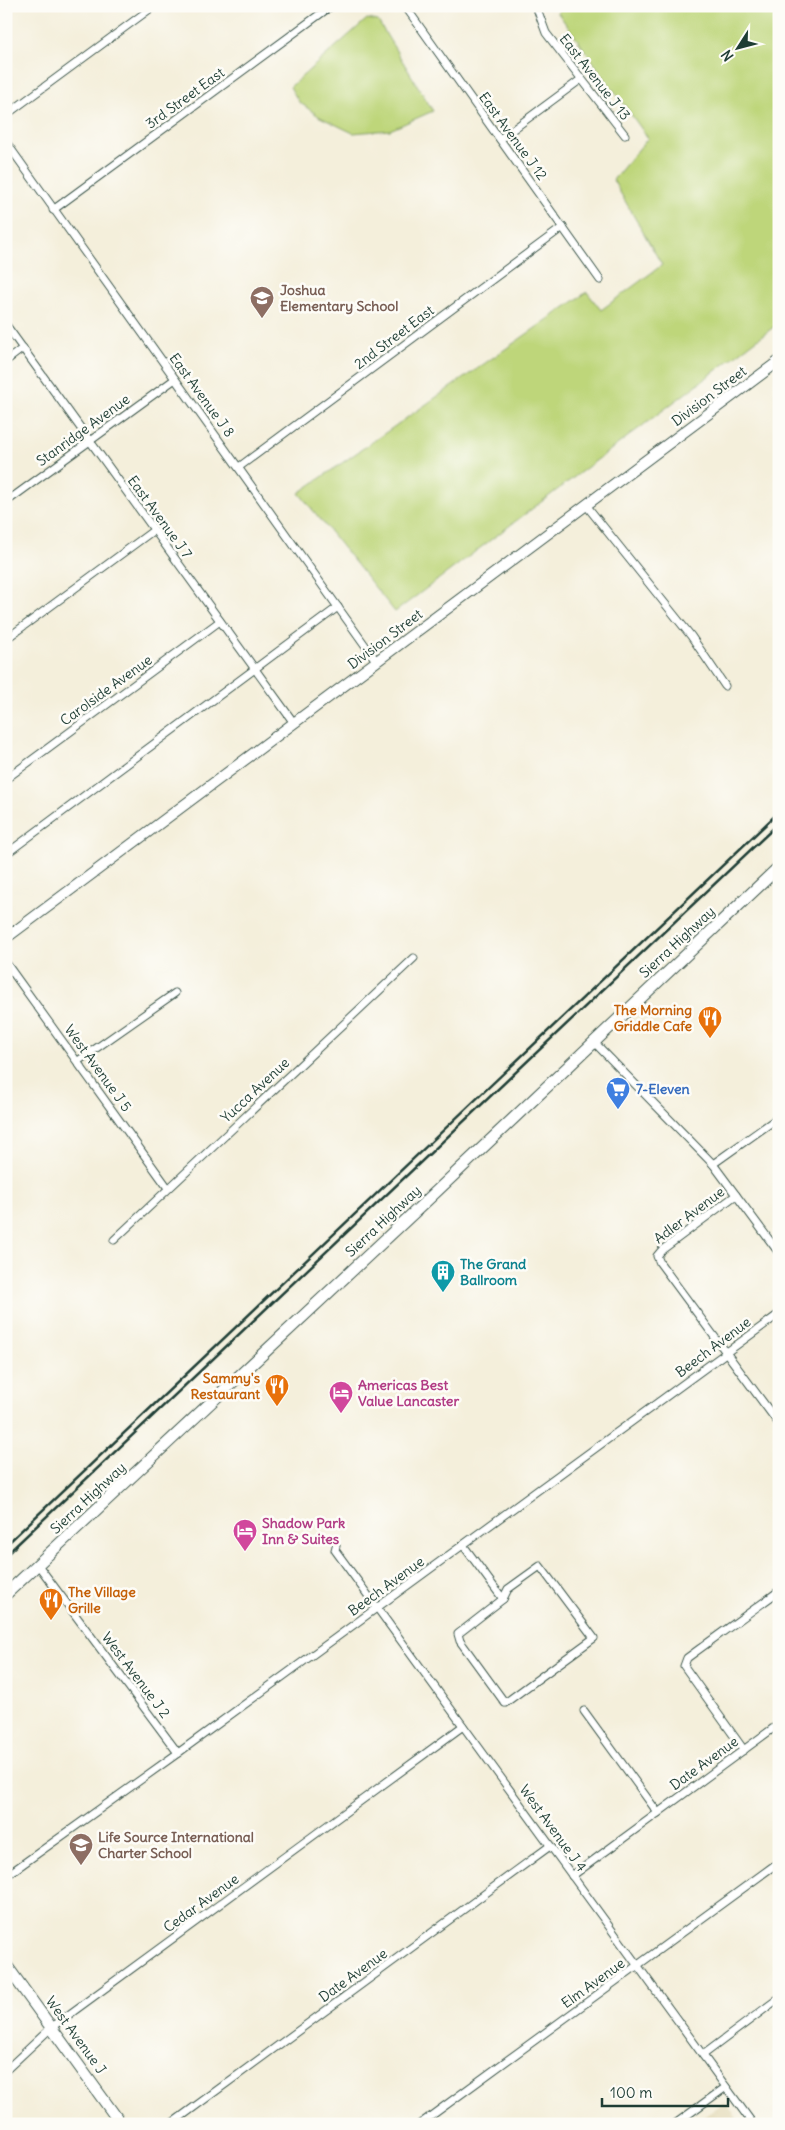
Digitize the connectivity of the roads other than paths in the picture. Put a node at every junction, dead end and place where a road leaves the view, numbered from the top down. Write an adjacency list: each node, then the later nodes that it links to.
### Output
1 (154, 6): 6 (street)
2 (331, 6): 10 (street, 3rd Street East)
3 (405, 6): 8 (street, East Avenue J 12)
4 (536, 6): 5 (street, East Avenue J 13)
5 (580, 80): 7 (street, East Avenue J 13); 8 (street)
6 (6, 115)
7 (625, 135)
8 (500, 139): 11 (street, East Avenue J 12)
9 (6, 142): 10 (street, East Avenue J 8)
10 (54, 210): 17 (street, East Avenue J 8)
11 (563, 227): 12 (street, East Avenue J 12); 19 (street, 2nd Street East)
12 (600, 280)
13 (6, 325): 14 (street, East Avenue J 7)
14 (23, 348): 15 (street); 18 (street, East Avenue J 7)
15 (6, 361)
16 (779, 361): 21 (main road, Division Street)
17 (175, 379): 18 (street, Stanridge Avenue); 19 (street, East Avenue J 8)
18 (90, 440): 20 (street, Stanridge Avenue); 22 (street, East Avenue J 7)
19 (239, 467): 23 (street, East Avenue J 8)
20 (6, 502)
21 (586, 505): 26 (main road, Division Street); 28 (street)
22 (154, 530): 24 (street, East Avenue J 7); 25 (street)
23 (338, 607): 26 (street, East Avenue J 8); 27 (street)
24 (220, 621): 27 (street, East Avenue J 7); 30 (street, Carolside Avenue)
25 (6, 639)
26 (377, 662): 29 (main road, Division Street)
27 (255, 669): 29 (street, East Avenue J 7); 31 (street)
28 (725, 686)
29 (294, 723): 33 (main road, Division Street)
30 (6, 779)
31 (6, 854)
32 (779, 867): 37 (main road, Sierra Highway)
33 (6, 938)
34 (414, 958): 41 (street, Yucca Avenue)
35 (6, 963): 38 (street, West Avenue J 5)
36 (175, 993): 38 (street)
37 (594, 1042): 40 (street); 50 (main road, Sierra Highway)
38 (78, 1061): 41 (street, West Avenue J 5)
39 (779, 1117): 40 (street)
40 (713, 1164): 42 (street)
41 (168, 1188): 43 (street, Yucca Avenue)
42 (736, 1195): 44 (street); 46 (street, Adler Avenue)
43 (114, 1240)
44 (779, 1253)
45 (779, 1314): 46 (street, Beech Avenue)
46 (727, 1352): 47 (street); 48 (street, Beech Avenue)
47 (779, 1424)
48 (463, 1545): 53 (street); 54 (street, Beech Avenue)
49 (336, 1546): 54 (street, West Avenue J 4)
50 (38, 1565): 52 (main road, Sierra Highway); 59 (street, West Avenue J 2)
51 (779, 1591): 58 (street)
52 (6, 1594)
53 (503, 1599): 53 (street)
54 (377, 1608): 57 (street, West Avenue J 4); 59 (street, Beech Avenue)
55 (584, 1711): 60 (street)
56 (779, 1724): 58 (street, Date Avenue)
57 (463, 1726): 61 (street, West Avenue J 4); 68 (street, Cedar Avenue)
58 (744, 1750): 60 (street, Date Avenue)
59 (178, 1753): 63 (street, Beech Avenue)
60 (658, 1813): 64 (street, Date Avenue)
61 (550, 1846): 64 (street, West Avenue J 4); 73 (street, Date Avenue)
62 (779, 1862): 66 (street, Elm Avenue)
63 (6, 1876)
64 (572, 1876): 66 (street, West Avenue J 4)
65 (6, 1964): 68 (main road, West Avenue J)
66 (638, 1966): 69 (street, West Avenue J 4); 74 (street, Elm Avenue)
67 (779, 1998): 69 (street)
68 (52, 2027): 70 (street, Cedar Avenue); 72 (main road, West Avenue J)
69 (703, 2054): 71 (street, West Avenue J 4)
70 (6, 2070)
71 (726, 2086): 75 (street); 76 (street, West Avenue J 4)
72 (122, 2124)
73 (171, 2124)
74 (420, 2124)
75 (675, 2124)
76 (753, 2124)

